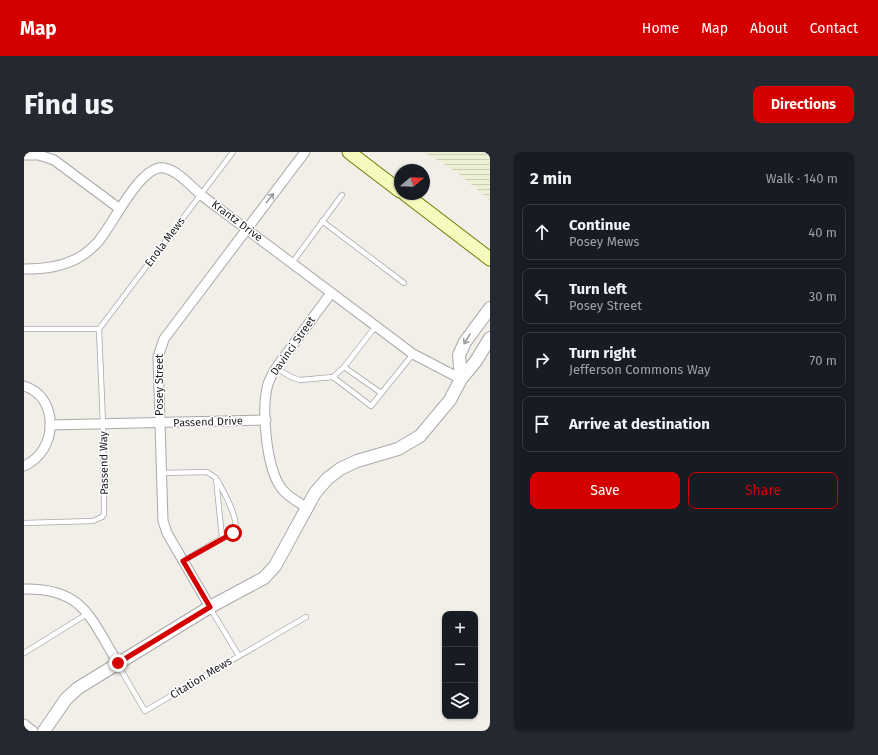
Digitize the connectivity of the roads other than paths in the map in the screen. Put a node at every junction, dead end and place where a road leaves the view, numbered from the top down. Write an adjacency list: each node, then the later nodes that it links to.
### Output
1 (305, 152): 11 (street, Posey Street, one-way to 1)
2 (349, 152): 5 (main road)
3 (231, 153): 6 (lane, Enola Mews)
4 (24, 156): 9 (street)
5 (394, 186)
6 (201, 195): 9 (street, Krantz Drive); 11 (street, Krantz Drive); 20 (lane, Enola Mews)
7 (342, 195): 10 (lane)
8 (412, 200): 12 (main road)
9 (120, 209): 14 (street, Krantz Drive)
10 (322, 221): 13 (lane); 15 (lane)
11 (246, 228): 13 (street, Krantz Drive); 30 (street, Posey Street)
12 (490, 259)
13 (292, 263): 16 (street, Krantz Drive)
14 (24, 269)
15 (404, 283)
16 (331, 293): 18 (street, Krantz Drive); 24 (street, Davinci Street)
17 (490, 308): 26 (street, one-way to 26)
18 (376, 326): 22 (street, Krantz Drive); 23 (lane)
19 (24, 329): 20 (lane)
20 (99, 329): 31 (lane, Passend Way)
21 (490, 338): 26 (street)
22 (412, 354): 26 (street, Krantz Drive); 28 (lane)
23 (344, 367): 25 (lane); 28 (lane)
24 (276, 368): 25 (lane); 29 (street, Davinci Street)
25 (333, 378): 28 (lane)
26 (461, 379): 36 (street)
27 (24, 386): 32 (street)
28 (381, 393)
29 (266, 420): 30 (street, Passend Drive); 36 (street, Davinci Street)
30 (160, 423): 31 (street, Passend Drive); 34 (street, Posey Street)
31 (103, 424): 32 (street, Passend Drive); 37 (lane, Passend Way)
32 (50, 425): 33 (street)
33 (24, 466)
34 (161, 474): 35 (lane); 39 (street, Posey Street)
35 (216, 478): 38 (lane); 38 (lane)
36 (306, 507): 41 (street)
37 (24, 523)
38 (222, 538): 39 (lane)
39 (183, 561): 41 (street, Posey Street)
40 (24, 590): 42 (street)
41 (210, 607): 45 (lane); 46 (street)
42 (88, 613): 44 (lane); 46 (street)
43 (306, 618): 45 (lane, Citation Mews)
44 (24, 653)
45 (239, 656): 46 (lane, Citation Mews)
46 (118, 663): 49 (street)
47 (24, 724): 48 (street)
48 (33, 731)
49 (44, 731)

